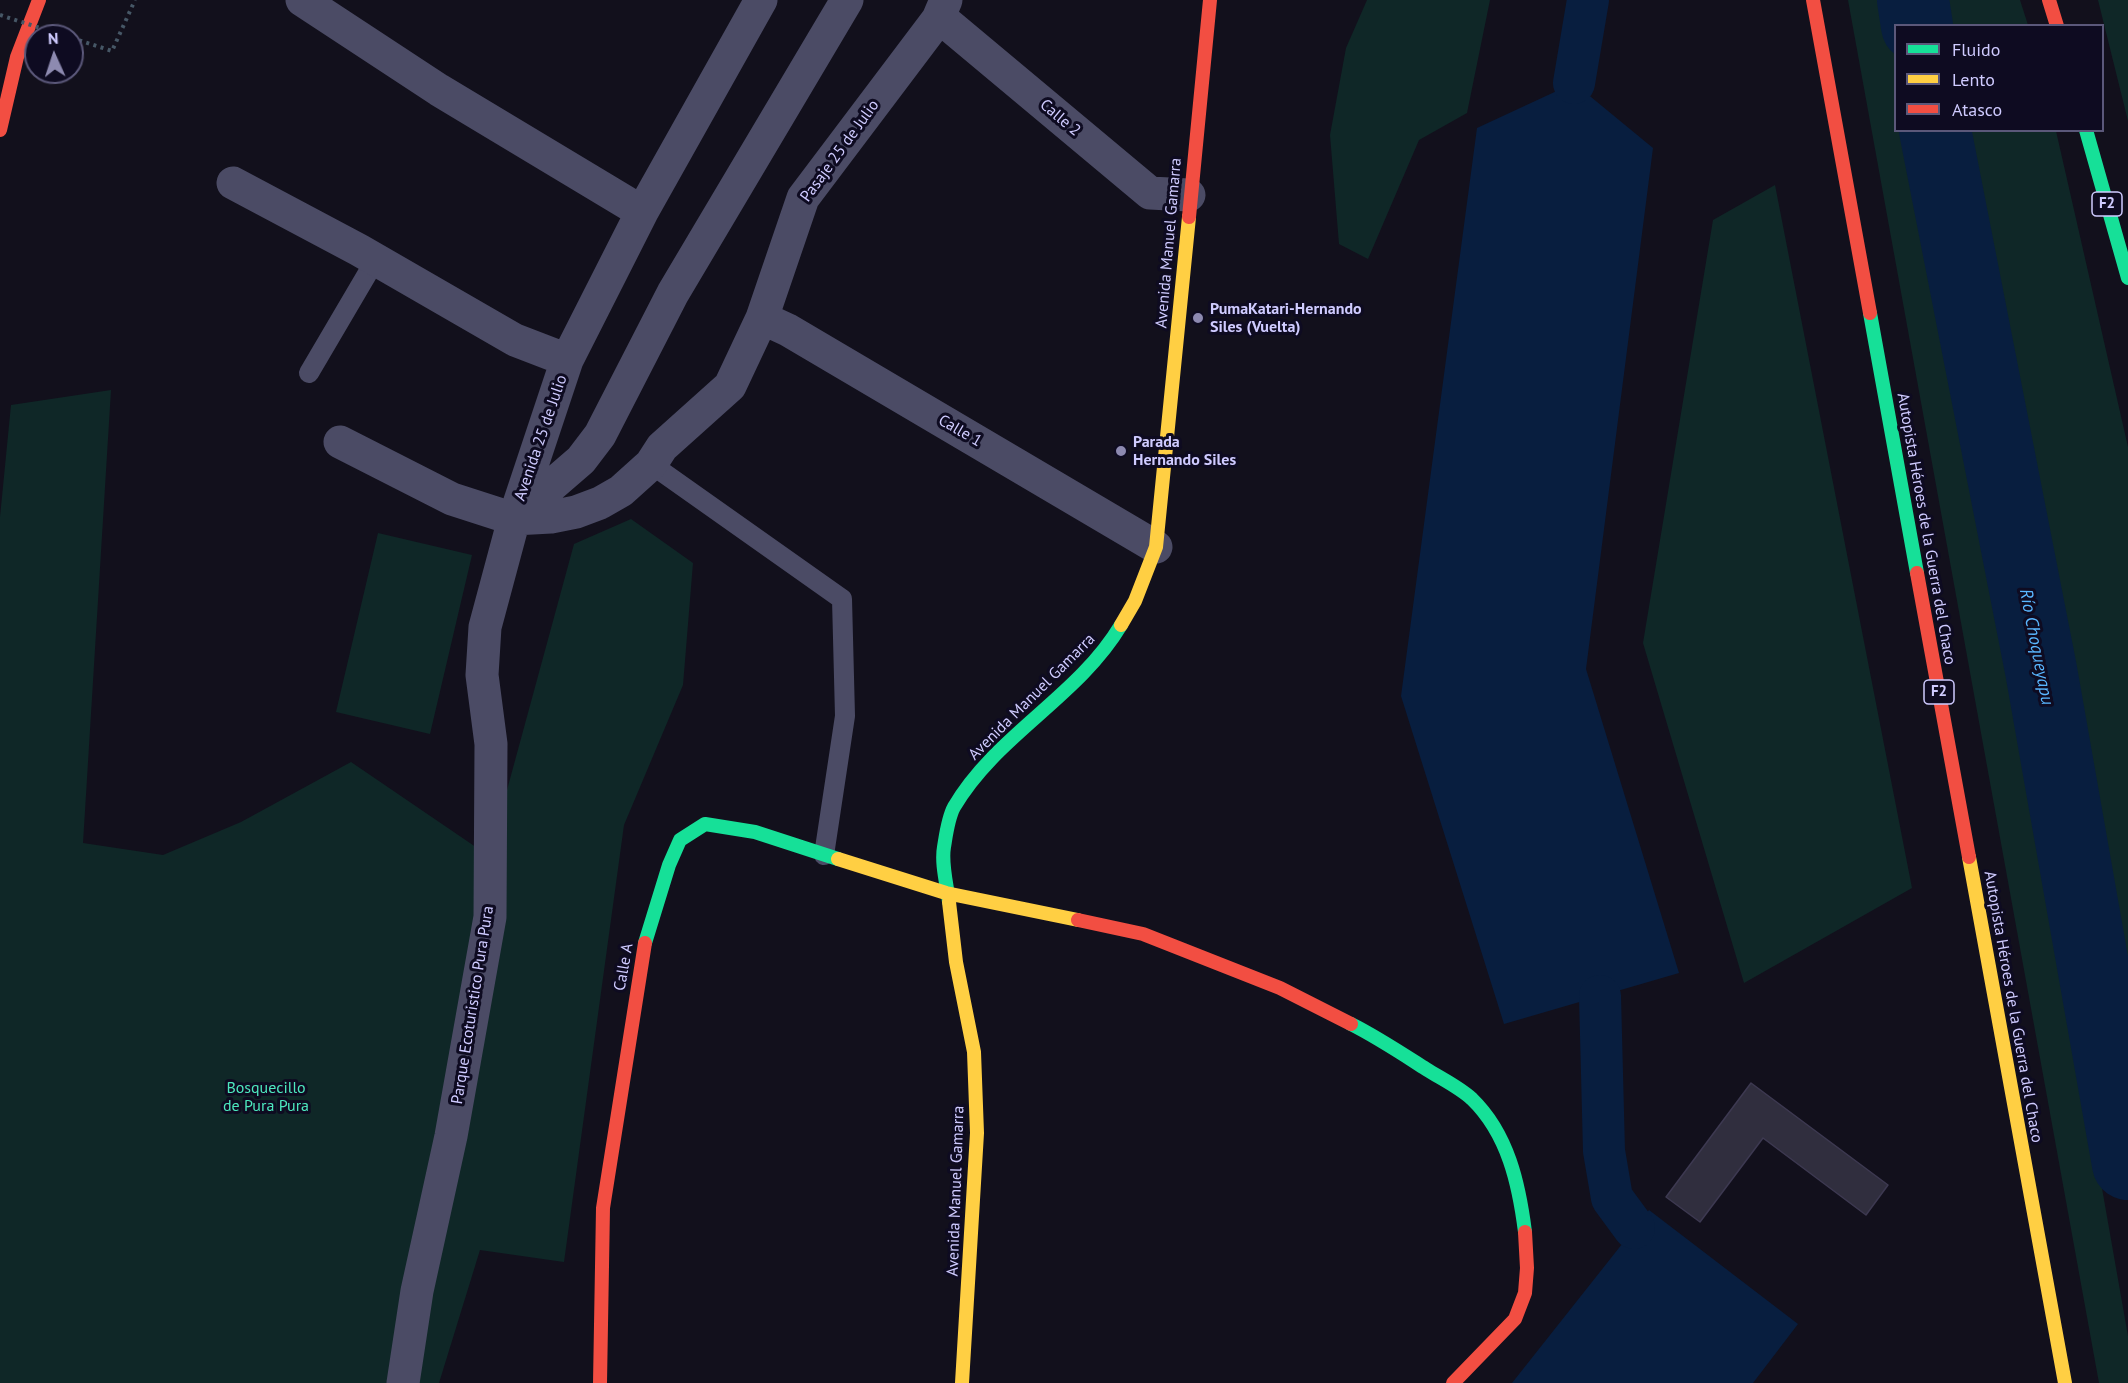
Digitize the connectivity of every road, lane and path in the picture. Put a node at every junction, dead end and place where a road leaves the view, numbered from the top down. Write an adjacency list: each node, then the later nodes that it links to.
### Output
1 (39, 0): 14 (main road)
2 (135, 0): 13 (path)
3 (302, 0): 18 (street)
4 (761, 0): 18 (street, Avenida 25 de Julio)
5 (847, 0): 26 (street, Avenida 25 de Julio)
6 (1210, 0): 17 (main road, Avenida Manuel Gamarra)
7 (1813, 0): 34 (main road, Autopista Héroes de la Guerra del Chaco / F2)
8 (2049, 0): 12 (main road)
9 (942, 10): 17 (street, Calle 2); 21 (street, Pasaje 25 de Julio)
10 (0, 15): 11 (path, bridge)
11 (28, 24)
12 (2055, 24)
13 (84, 42)
14 (0, 130)
15 (2087, 132): 20 (main road, F2)
16 (233, 183): 19 (street)
17 (1190, 195): 27 (main road, Avenida Manuel Gamarra)
18 (642, 212): 22 (street, Avenida 25 de Julio)
19 (376, 259): 22 (street); 23 (lane)
20 (2128, 278)
21 (762, 318): 25 (street, Pasaje 25 de Julio); 27 (street, Calle 1)
22 (567, 360): 26 (street, Avenida 25 de Julio)
23 (309, 373)
24 (340, 442): 26 (street, Pasaje 25 de Julio)
25 (651, 464): 26 (street, Pasaje 25 de Julio); 28 (lane)
26 (514, 519): 30 (street, Parque Ecoturistico Pura Pura)
27 (1156, 547): 29 (main road, Avenida Manuel Gamarra)
28 (824, 855): 29 (main road, Calle A); 31 (main road, Calle A)
29 (946, 892): 32 (main road, Avenida Manuel Gamarra); 33 (main road, Calle A)
30 (403, 1383)
31 (600, 1383)
32 (962, 1383)
33 (1453, 1383)
34 (2065, 1383)

